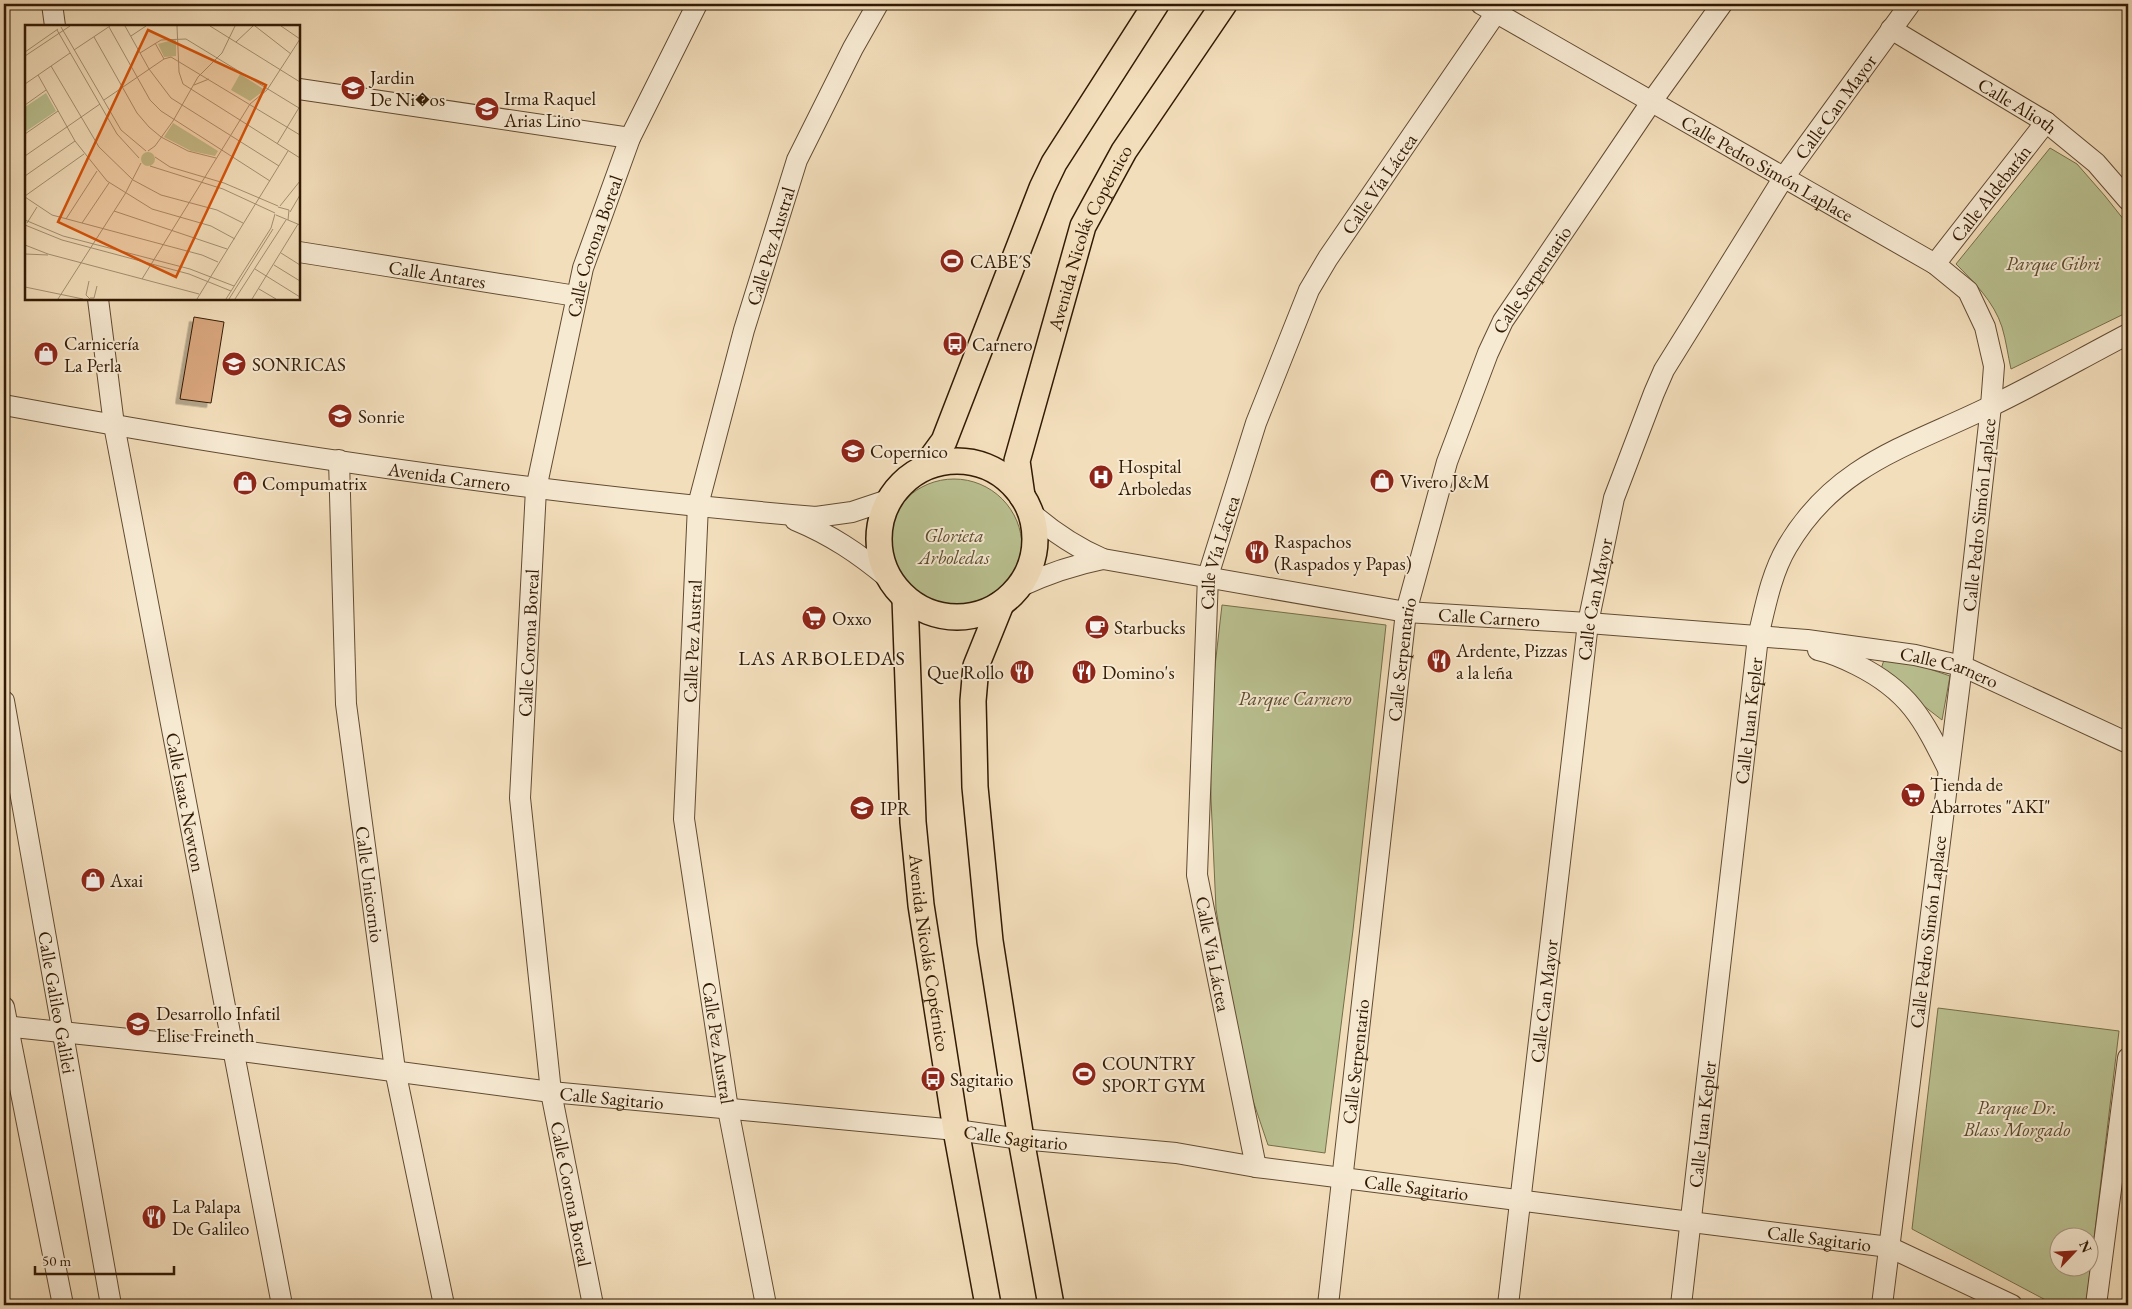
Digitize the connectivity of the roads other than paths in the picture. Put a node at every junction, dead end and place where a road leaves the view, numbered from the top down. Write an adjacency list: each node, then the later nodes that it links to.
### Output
1 (52, 4): 9 (street)
2 (697, 4): 14 (street, Calle Corona Boreal)
3 (878, 4): 30 (street, Calle Pez Austral)
4 (1156, 4): 26 (main road)
5 (1224, 4): 29 (main road, Avenida Nicolás Copérnico)
6 (1722, 4): 12 (street, Calle Serpentario)
7 (1910, 4): 10 (street, Calle Can Mayor)
8 (1493, 7): 12 (street, Calle Pedro Simón Laplace); 33 (street, Calle Vía Láctea)
9 (55, 25)
10 (1891, 29): 13 (street, Calle Alioth); 15 (street, Calle Can Mayor)
11 (300, 89): 14 (street)
12 (1652, 101): 15 (street, Calle Pedro Simón Laplace); 38 (street, Calle Serpentario)
13 (2046, 122): 16 (street, Calle Alioth); 18 (street, Calle Aldebarán)
14 (630, 138): 19 (street, Calle Corona Boreal)
15 (1784, 177): 18 (street, Calle Pedro Simón Laplace); 39 (street, Calle Can Mayor)
16 (2128, 200)
17 (300, 252): 19 (street, Calle Antares)
18 (1936, 264): 23 (street, Calle Pedro Simón Laplace)
19 (576, 296): 27 (street, Calle Corona Boreal)
20 (98, 300): 24 (street, Calle Isaac Newton)
21 (2128, 334): 23 (street, Calle Juan Kepler)
22 (4, 405): 24 (street, Avenida Carnero)
23 (1991, 406): 40 (street, Calle Juan Kepler); 41 (street, Calle Pedro Simón Laplace)
24 (114, 425): 25 (street, Avenida Carnero); 48 (street, Calle Isaac Newton)
25 (339, 460): 27 (street, Avenida Carnero); 50 (street, Calle Unicornio)
26 (925, 467): 28 (main road); 29 (main road)
27 (536, 489): 30 (street, Avenida Carnero); 51 (street, Calle Corona Boreal)
28 (888, 500): 31 (street, Avenida Carnero); 34 (main road)
29 (1026, 504): 32 (street, Calle Carnero); 35 (main road)
30 (698, 505): 31 (street, Avenida Carnero); 52 (street, Calle Pez Austral)
31 (779, 514): 34 (street, Avenida Carnero)
32 (1103, 559): 33 (street, Calle Carnero); 35 (street, Calle Carnero)
33 (1208, 576): 38 (street, Calle Carnero); 55 (street, Calle Vía Láctea)
34 (888, 578): 36 (main road)
35 (1019, 587): 37 (main road)
36 (905, 598): 37 (main road); 53 (main road, Avenida Nicolás Copérnico)
37 (1001, 604): 54 (main road)
38 (1406, 612): 39 (street, Calle Carnero); 56 (street, Calle Serpentario)
39 (1588, 623): 40 (street, Calle Carnero); 57 (street, Calle Can Mayor)
40 (1758, 637): 41 (street, Calle Carnero); 44 (street, Calle Carnero); 58 (street, Calle Juan Kepler)
41 (1962, 666): 43 (street, Calle Carnero); 44 (street, Calle Pedro Simón Laplace)
42 (4, 701): 47 (street, Calle Galileo Galilei)
43 (2128, 743)
44 (1948, 769): 59 (street, Calle Pedro Simón Laplace)
45 (4, 1007): 46 (street)
46 (6, 1026): 47 (street, Calle Sagitario); 60 (street)
47 (62, 1032): 48 (street, Calle Sagitario); 61 (street, Calle Galileo Galilei)
48 (234, 1050): 50 (street, Calle Sagitario); 62 (street, Calle Isaac Newton)
49 (2128, 1058): 73 (street)
50 (395, 1070): 51 (street, Calle Sagitario); 63 (street, Calle Unicornio)
51 (552, 1092): 52 (street, Calle Sagitario); 64 (street, Calle Corona Boreal)
52 (728, 1109): 53 (street, Calle Sagitario); 65 (street, Calle Pez Austral)
53 (956, 1130): 54 (street, Calle Sagitario); 66 (main road, Avenida Nicolás Copérnico)
54 (1021, 1138): 55 (street, Calle Sagitario); 67 (main road)
55 (1256, 1167): 56 (street, Calle Sagitario)
56 (1342, 1178): 57 (street, Calle Sagitario); 68 (street, Calle Serpentario)
57 (1521, 1200): 58 (street, Calle Sagitario); 69 (street, Calle Can Mayor)
58 (1691, 1221): 59 (street, Calle Sagitario); 70 (street, Calle Juan Kepler)
59 (1889, 1247): 71 (street, Calle Pedro Simón Laplace); 72 (street, Calle Sagitario)
60 (63, 1305)
61 (111, 1305)
62 (282, 1305)
63 (444, 1305)
64 (593, 1305)
65 (766, 1305)
66 (988, 1305)
67 (1051, 1305)
68 (1328, 1305)
69 (1508, 1305)
70 (1681, 1305)
71 (1882, 1305)
72 (2012, 1305)
73 (2096, 1305)

